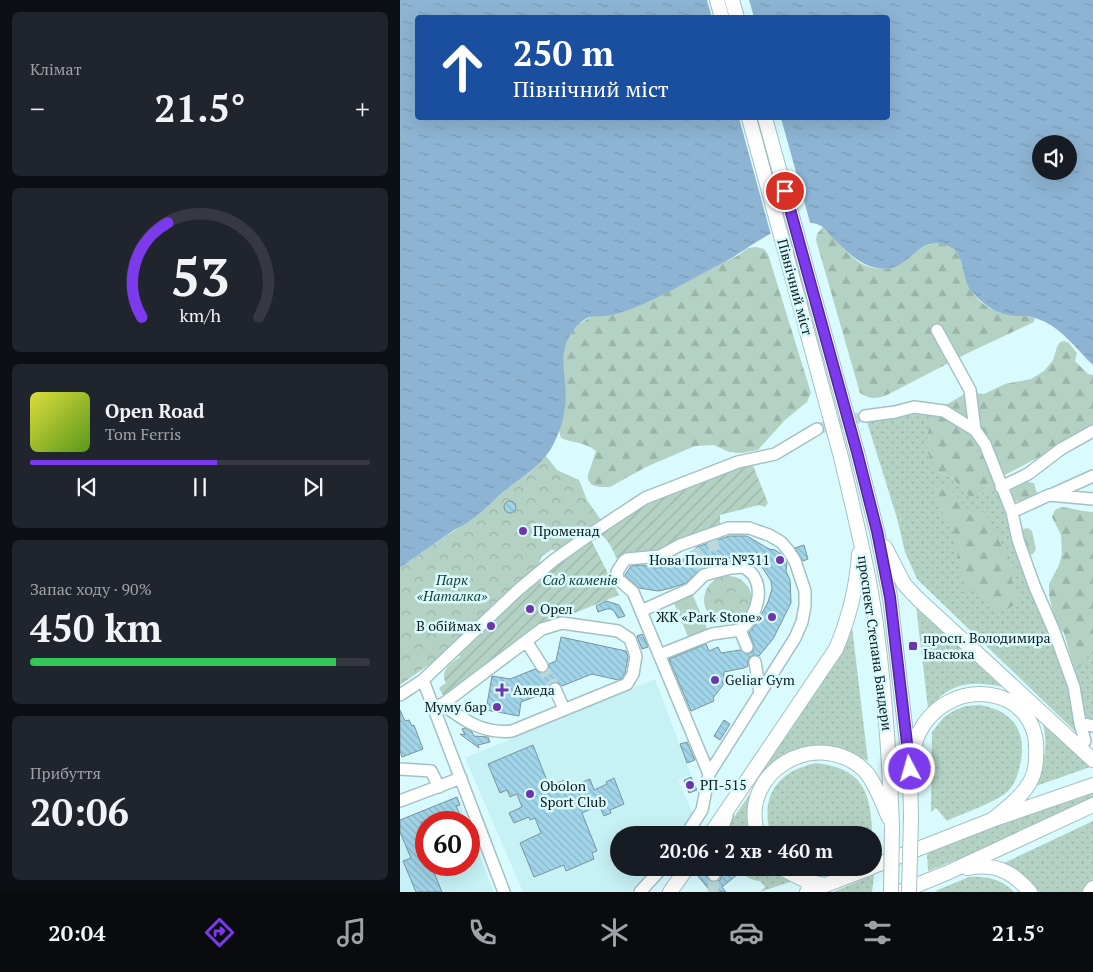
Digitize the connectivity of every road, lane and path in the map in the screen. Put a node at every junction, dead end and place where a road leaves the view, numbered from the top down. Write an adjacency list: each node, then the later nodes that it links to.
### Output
1 (717, 0): 3 (main road)
2 (732, 0): 4 (main road)
3 (721, 15)
4 (736, 15)
5 (750, 120): 13 (main road, Північний міст, bridge)
6 (766, 120): 12 (main road, Північний міст, bridge)
7 (937, 330): 10 (street)
8 (865, 416): 10 (street)
9 (817, 429): 28 (street)
10 (975, 430): 15 (street)
11 (1093, 431): 15 (street)
12 (857, 452): 19 (main road, проспект Степана Бандери)
13 (841, 457): 20 (main road, проспект Степана Бандери)
14 (1093, 476): 16 (street)
15 (1001, 486): 18 (street)
16 (1049, 495): 17 (street); 18 (street)
17 (1093, 499)
18 (1012, 512): 34 (street)
19 (877, 531): 37 (main road); 39 (main road, проспект Степана Бандери)
20 (859, 533): 44 (main road); 52 (main road, проспект Степана Бандери)
21 (641, 611): 22 (street); 25 (street); 30 (street)
22 (740, 630): 24 (street); 25 (street)
23 (526, 641): 27 (street); 32 (street); 33 (street)
24 (747, 647)
25 (659, 655): 40 (street)
26 (755, 662): 30 (street)
27 (542, 666)
28 (423, 680): 31 (street); 32 (street)
29 (555, 689): 33 (street)
30 (760, 693): 40 (street)
31 (400, 695)
32 (438, 707): 33 (street); 41 (street)
33 (564, 709)
34 (1080, 723): 35 (street); 36 (street)
35 (1093, 726)
36 (1085, 741)
37 (1093, 760)
38 (400, 769): 43 (street)
39 (910, 769): 47 (main road); 67 (main road, проспект Степана Бандери, bridge)
40 (709, 774): 48 (street)
41 (461, 778): 43 (street); 61 (street)
42 (1093, 785): 47 (main road)
43 (439, 787): 45 (street)
44 (735, 798): 49 (main road); 50 (street)
45 (400, 801)
46 (1093, 805): 54 (main road)
47 (992, 820): 53 (main road)
48 (692, 826)
49 (716, 826)
50 (724, 826)
51 (756, 826): 52 (main road)
52 (892, 826): 65 (main road, проспект Степана Бандери, bridge)
53 (882, 863)
54 (950, 872): 66 (main road); 68 (main road)
55 (655, 876): 62 (street)
56 (681, 876): 63 (main road)
57 (797, 876): 59 (main road)
58 (849, 876): 59 (main road)
59 (826, 885): 64 (main road)
60 (1093, 888): 69 (main road)
61 (504, 892)
62 (640, 892)
63 (670, 892)
64 (807, 892)
65 (891, 892)
66 (900, 892)
67 (910, 892)
68 (1030, 892)
69 (1090, 892)

